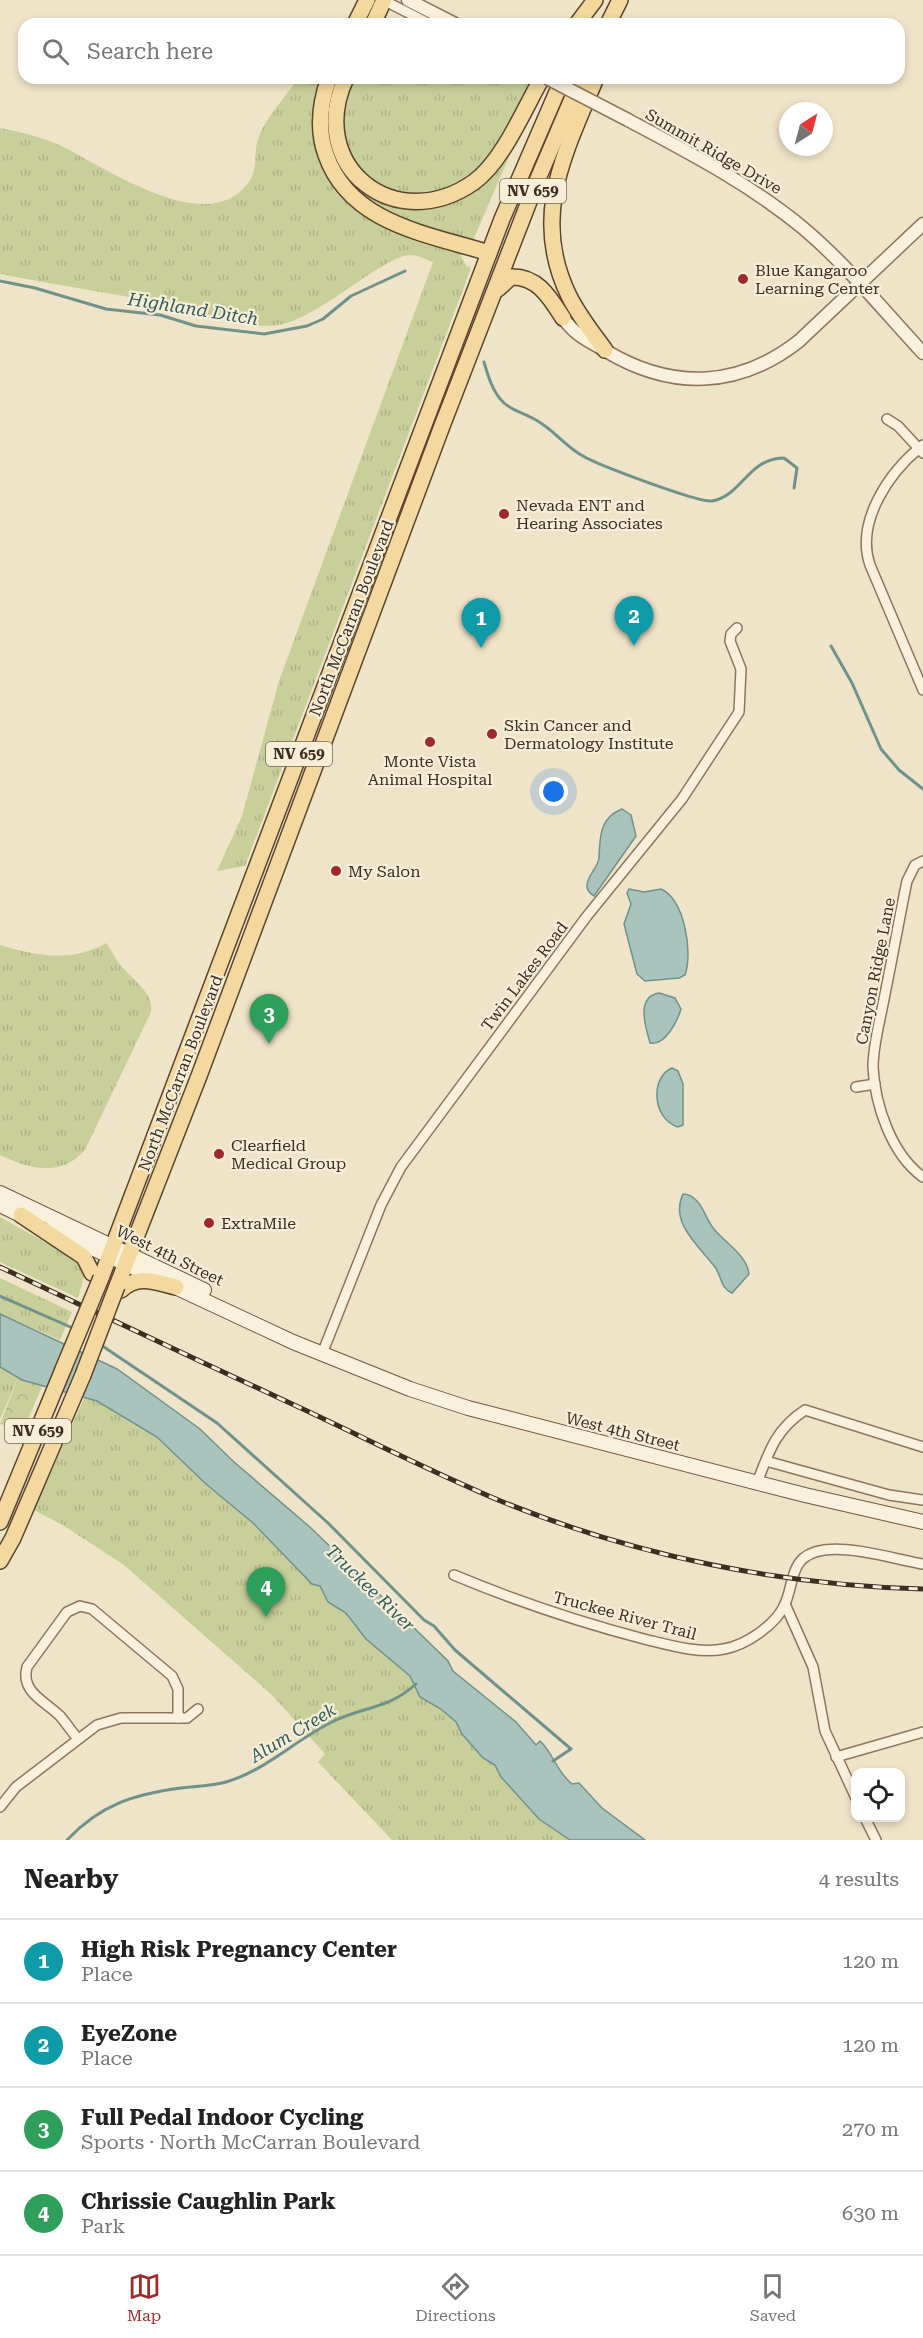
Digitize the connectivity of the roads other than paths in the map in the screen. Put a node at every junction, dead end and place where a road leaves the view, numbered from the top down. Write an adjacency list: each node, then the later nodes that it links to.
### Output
1 (367, 0): 8 (main road)
2 (384, 0): 9 (main road); 10 (street)
3 (408, 0): 11 (street)
4 (595, 0): 12 (main road)
5 (603, 0): 13 (main road)
6 (620, 0): 14 (main road)
7 (631, 0): 15 (main road)
8 (358, 18)
9 (376, 18)
10 (418, 18)
11 (443, 18)
12 (582, 18)
13 (593, 18)
14 (611, 18)
15 (622, 18)
16 (337, 84): 24 (main road)
17 (340, 84): 18 (main road)
18 (539, 84)
19 (559, 84): 25 (street, Summit Ridge Drive, bridge)
20 (560, 84): 24 (main road, North McCarran Boulevard / NV 659)
21 (578, 84): 26 (main road, North McCarran Boulevard / NV 659)
22 (594, 84): 28 (main road)
23 (923, 224): 25 (street)
24 (489, 253): 35 (main road, North McCarran Boulevard / NV 659)
25 (860, 285): 28 (street); 29 (street, Summit Ridge Drive)
26 (489, 305): 27 (main road); 36 (main road, North McCarran Boulevard / NV 659)
27 (564, 318): 28 (street)
28 (604, 350)
29 (923, 353)
30 (887, 419): 31 (street)
31 (922, 448): 33 (street)
32 (737, 628): 48 (street, Twin Lakes Road)
33 (923, 690)
34 (919, 863): 37 (street, Canyon Ridge Lane)
35 (223, 952): 36 (main road); 43 (main road, North McCarran Boulevard / NV 659)
36 (242, 958): 44 (main road, North McCarran Boulevard / NV 659)
37 (875, 1084): 38 (street); 39 (street, Canyon Ridge Lane)
38 (856, 1087)
39 (923, 1177)
40 (0, 1193): 43 (main road, West 4th Street)
41 (0, 1205): 42 (main road, West 4th Street)
42 (21, 1215): 43 (main road, West 4th Street); 45 (main road)
43 (112, 1251): 44 (main road, West 4th Street); 45 (main road, North McCarran Boulevard / NV 659)
44 (129, 1259): 46 (main road, West 4th Street); 47 (main road, North McCarran Boulevard / NV 659); 48 (main road, West 4th Street)
45 (96, 1276): 53 (main road, North McCarran Boulevard / NV 659, bridge)
46 (176, 1287): 47 (main road); 48 (main road, West 4th Street)
47 (119, 1288): 55 (main road, North McCarran Boulevard / NV 659, bridge)
48 (322, 1353): 51 (main road, West 4th Street)
49 (923, 1446): 50 (street)
50 (766, 1461): 51 (street); 52 (street)
51 (758, 1483): 54 (main road, West 4th Street)
52 (923, 1500)
53 (0, 1522)
54 (923, 1522)
55 (0, 1561)
56 (923, 1564): 58 (street, Truckee River Trail)
57 (454, 1575): 58 (street, Truckee River Trail)
58 (785, 1604): 63 (street)
59 (198, 1709): 60 (street)
60 (183, 1718): 62 (street); 62 (street)
61 (923, 1732): 63 (street)
62 (78, 1739): 65 (street)
63 (836, 1757): 64 (street)
64 (851, 1789)
65 (2, 1801)
66 (867, 1822): 67 (street)
67 (876, 1840)

